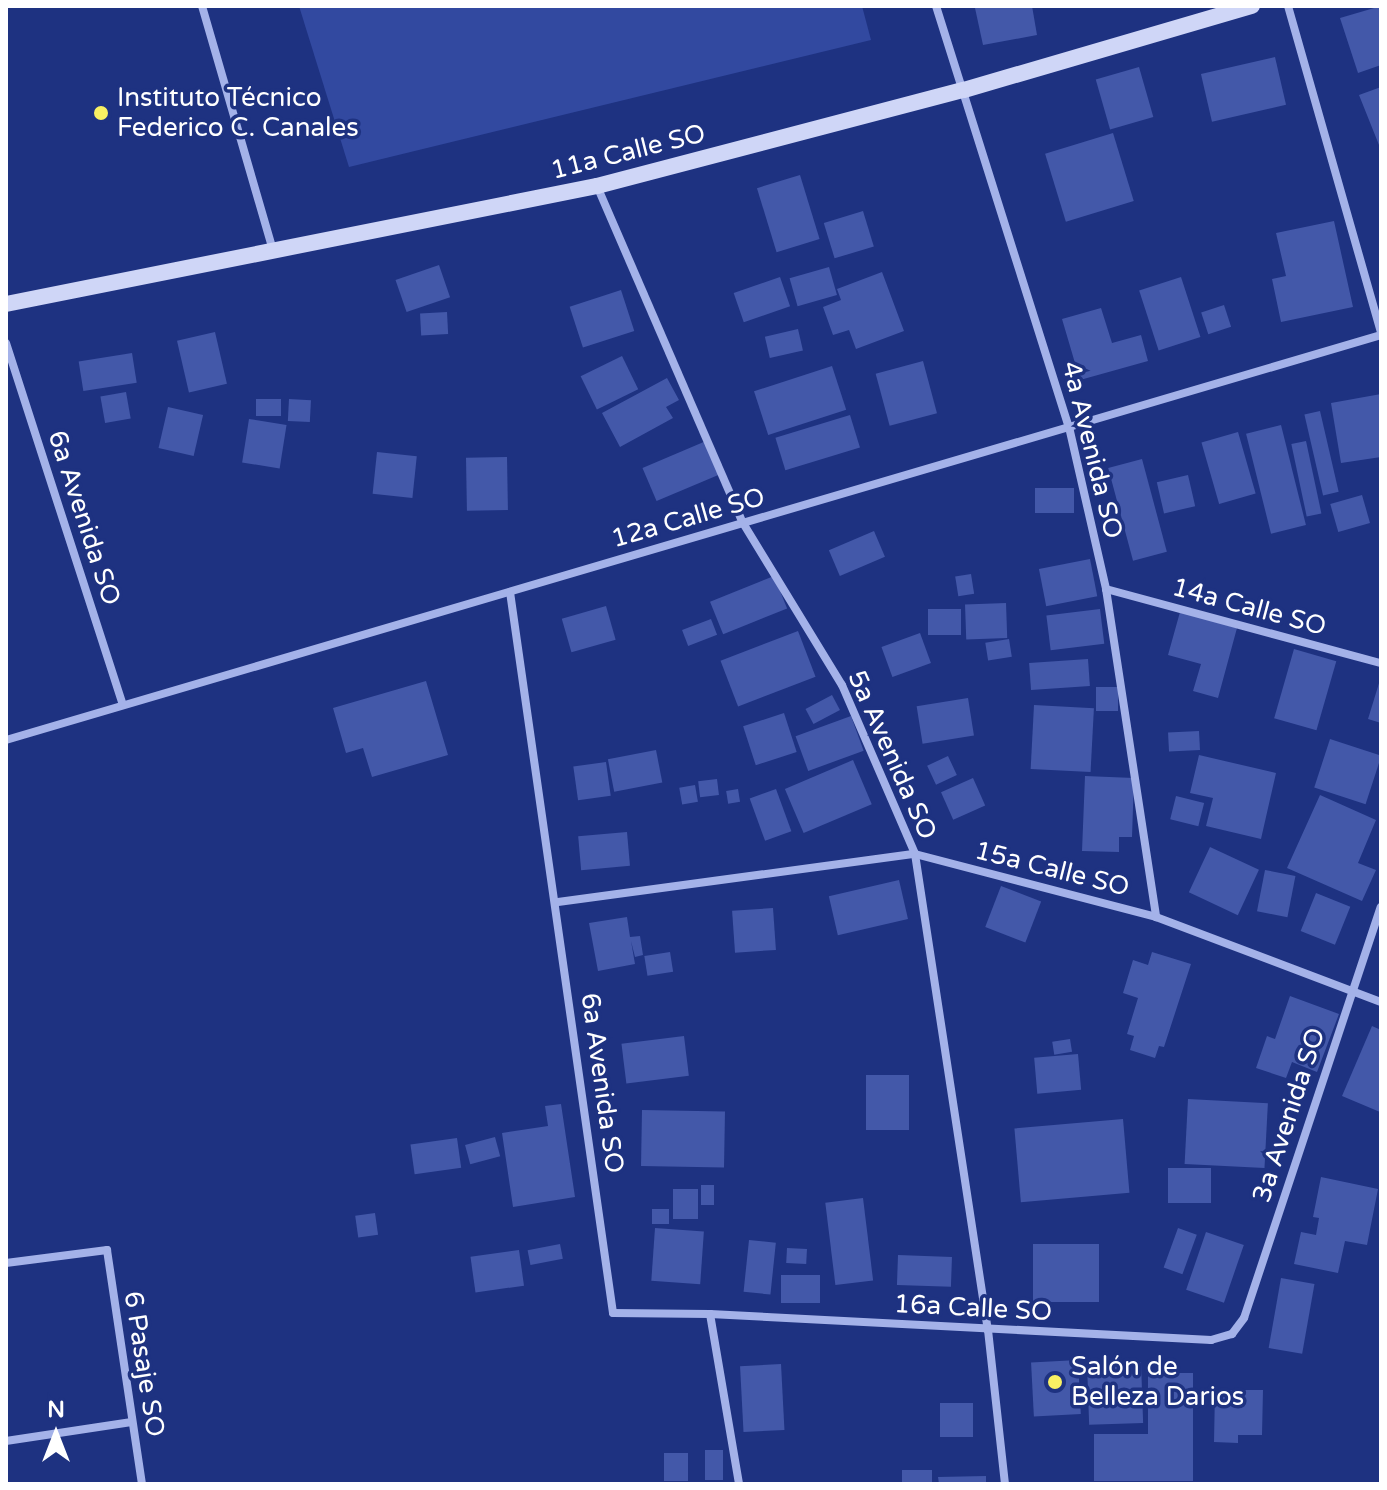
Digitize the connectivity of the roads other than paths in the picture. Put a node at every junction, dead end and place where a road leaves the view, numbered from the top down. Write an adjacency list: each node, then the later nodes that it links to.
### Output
1 (202, 6): 7 (street)
2 (936, 6): 5 (street, 4a Avenida SO)
3 (1252, 6): 5 (street, 11a Calle SO)
4 (1288, 6): 9 (street)
5 (964, 90): 6 (street, 11a Calle SO); 11 (street, 4a Avenida SO)
6 (597, 186): 7 (street, 11a Calle SO); 12 (street, 5a Avenida SO)
7 (273, 250): 8 (street, 11a Calle SO)
8 (6, 304)
9 (1381, 334): 11 (street, 12a Calle SO)
10 (6, 343): 16 (street, 6a Avenida SO)
11 (1069, 427): 12 (street, 12a Calle SO); 13 (street, 4a Avenida SO)
12 (743, 523): 14 (street, 12a Calle SO); 18 (street, 5a Avenida SO)
13 (1106, 589): 15 (street, 14a Calle SO); 21 (street, 4a Avenida SO)
14 (510, 592): 16 (street, 12a Calle SO); 19 (street, 6a Avenida SO)
15 (1381, 663)
16 (123, 705): 17 (street, 12a Calle SO)
17 (6, 740)
18 (915, 854): 19 (street, 15a Calle SO); 21 (street, 15a Calle SO); 26 (street, 5a Avenida SO)
19 (558, 902): 25 (street, 6a Avenida SO)
20 (1381, 907): 22 (street, 3a Avenida SO)
21 (1156, 917): 22 (street, 15a Calle SO)
22 (1351, 990): 23 (street, 15a Calle SO); 27 (street, 3a Avenida SO)
23 (1381, 1002)
24 (6, 1263): 28 (street, 6 Pasaje SO)
25 (710, 1314): 26 (street, 16a Calle SO); 31 (street)
26 (988, 1330): 27 (street, 16a Calle SO); 32 (street, 5a Avenida SO)
27 (1232, 1334)
28 (132, 1422): 29 (street); 30 (street, 6 Pasaje SO)
29 (6, 1441)
30 (142, 1484)
31 (739, 1484)
32 (1005, 1484)

